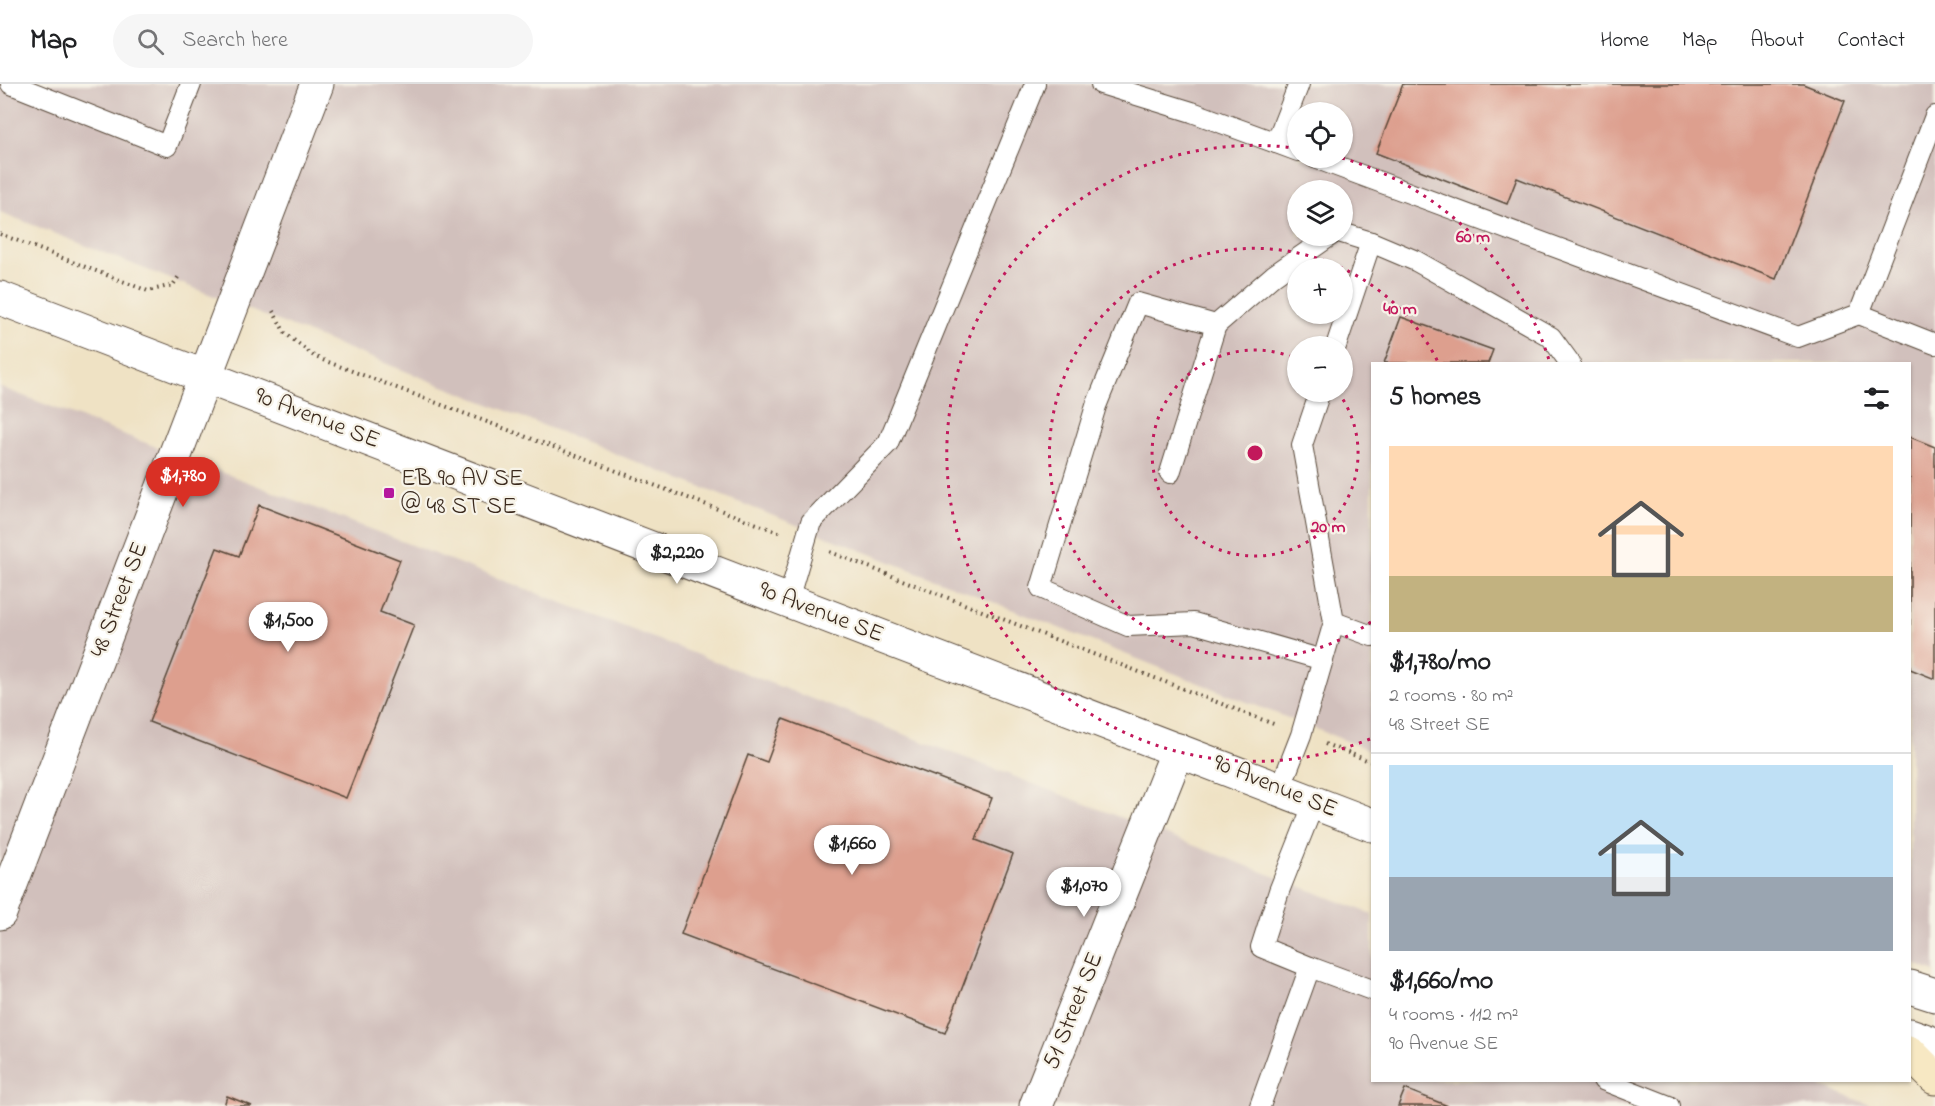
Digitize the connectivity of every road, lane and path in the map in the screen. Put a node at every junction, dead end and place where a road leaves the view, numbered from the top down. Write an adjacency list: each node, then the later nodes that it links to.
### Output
1 (11, 84): 2 (lane)
2 (191, 84)
3 (1035, 84): 25 (lane)
4 (1101, 84): 8 (lane)
5 (1299, 84): 8 (lane)
6 (311, 86): 22 (street, 48 Street SE)
7 (1935, 116): 17 (lane)
8 (1276, 143): 9 (lane)
9 (1287, 147)
10 (1342, 168): 17 (lane)
11 (0, 234): 15 (path)
12 (1353, 236): 13 (lane)
13 (1371, 242): 19 (lane); 21 (lane)
14 (1316, 246): 18 (lane)
15 (179, 276)
16 (0, 298): 22 (street, 90 Avenue SE)
17 (1859, 314): 20 (lane)
18 (1215, 326): 24 (lane); 28 (lane)
19 (1339, 336)
20 (1935, 344)
21 (1569, 362)
22 (206, 377): 25 (street, 90 Avenue SE); 33 (street, 48 Street SE)
23 (1317, 402): 26 (lane)
24 (1170, 473)
25 (788, 600): 29 (street, 90 Avenue SE)
26 (1334, 622): 27 (lane); 28 (lane)
27 (1371, 636)
28 (1323, 660): 30 (lane)
29 (1178, 750): 30 (street, 90 Avenue SE); 43 (street, 51 Street SE)
30 (1280, 789): 31 (street, 90 Avenue SE)
31 (1314, 803): 32 (street, 90 Avenue SE); 34 (lane)
32 (1371, 825)
33 (0, 913)
34 (1310, 967): 36 (lane); 44 (lane)
35 (1911, 987): 37 (street)
36 (1371, 990)
37 (1935, 995)
38 (1911, 1035): 39 (street)
39 (1935, 1044)
40 (1911, 1054): 41 (main road)
41 (1935, 1078)
42 (1608, 1082): 45 (lane)
43 (1036, 1106)
44 (1260, 1106)
45 (1669, 1106)

